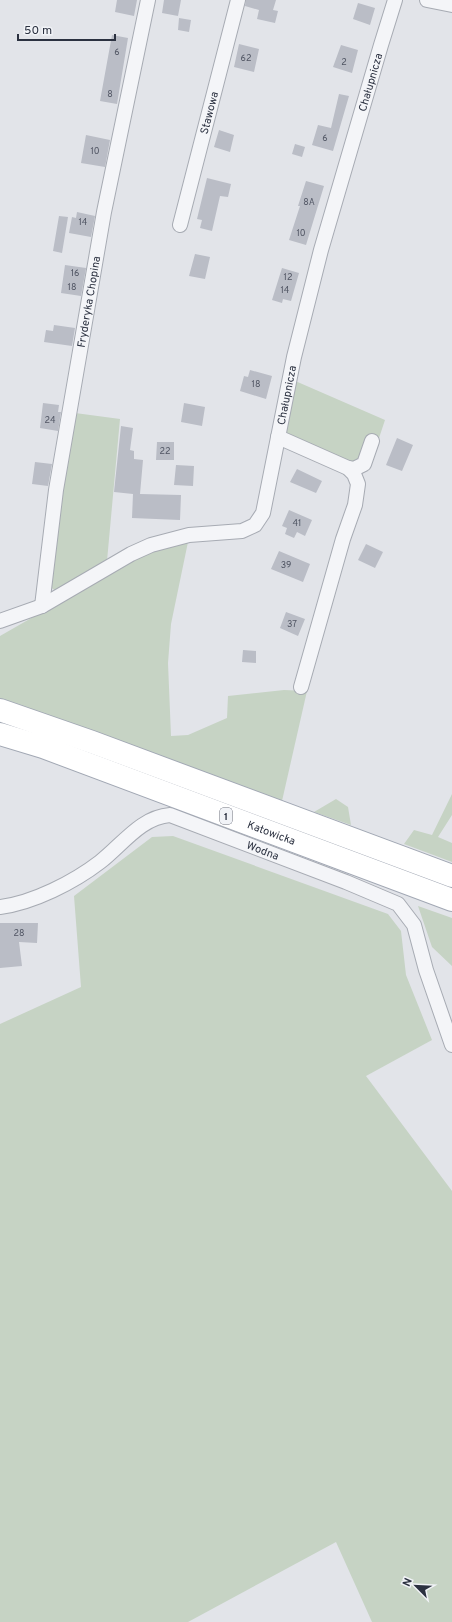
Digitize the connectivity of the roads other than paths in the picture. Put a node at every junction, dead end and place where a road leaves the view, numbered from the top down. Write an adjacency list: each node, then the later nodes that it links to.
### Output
1 (148, 0): 12 (street, Fryderyka Chopina)
2 (238, 0): 6 (street, Stawowa)
3 (396, 0): 7 (street, Chałupnicza)
4 (427, 0): 5 (street)
5 (452, 5)
6 (180, 224)
7 (278, 436): 10 (street); 12 (street, Chałupnicza)
8 (372, 441): 9 (street)
9 (364, 464): 10 (street); 11 (street)
10 (348, 468): 11 (street)
11 (358, 484): 14 (street)
12 (42, 606): 13 (street, Chałupnicza)
13 (0, 621)
14 (301, 687)
15 (0, 710): 17 (main road, Katowicka / 1)
16 (0, 734): 18 (main road, Katowicka / 1)
17 (452, 876)
18 (452, 900)
19 (0, 907): 20 (street, Wodna)
20 (452, 1045)

